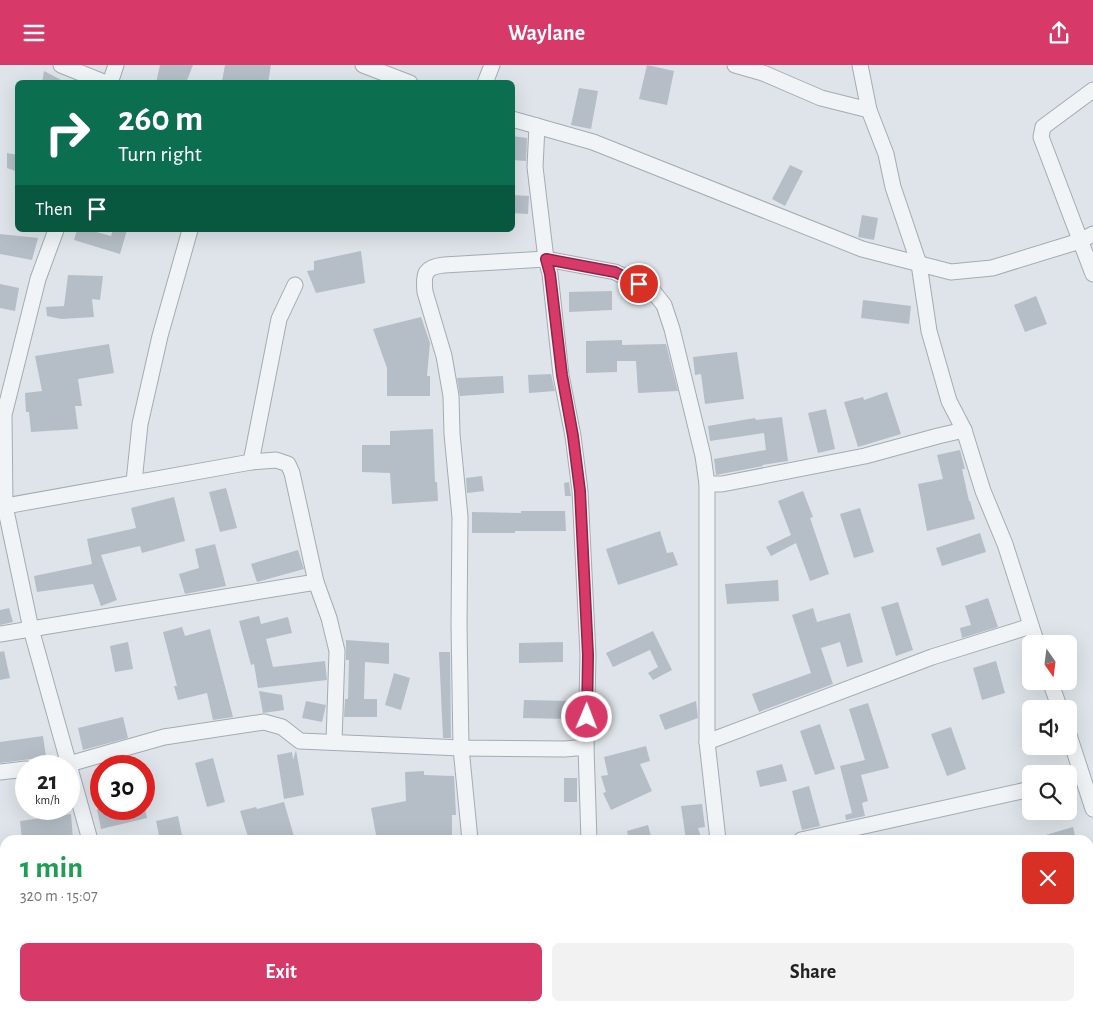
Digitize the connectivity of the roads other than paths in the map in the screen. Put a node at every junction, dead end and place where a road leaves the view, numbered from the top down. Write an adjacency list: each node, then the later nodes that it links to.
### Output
1 (61, 65): 7 (street)
2 (116, 65): 8 (street)
3 (366, 65): 9 (street)
4 (492, 65): 10 (street)
5 (735, 65): 12 (street)
6 (860, 65): 12 (street)
7 (100, 80)
8 (109, 80)
9 (403, 80)
10 (486, 80)
11 (1093, 90): 17 (street)
12 (869, 110): 19 (street)
13 (515, 120): 14 (street)
14 (538, 126): 18 (street); 19 (street)
15 (55, 232): 22 (street)
16 (189, 232): 25 (street)
17 (1087, 238): 19 (street); 20 (street)
18 (546, 259): 26 (street); 35 (street); 36 (street)
19 (919, 264): 23 (street)
20 (1093, 274)
21 (295, 285): 24 (street)
22 (7, 375): 27 (street)
23 (964, 430): 26 (street); 29 (street)
24 (251, 462): 25 (street); 28 (street)
25 (134, 482): 27 (street)
26 (707, 484): 34 (street)
27 (2, 506): 30 (street)
28 (316, 582): 30 (street); 33 (street)
29 (1031, 626): 32 (street); 34 (street)
30 (30, 629): 31 (street); 37 (street)
31 (0, 634)
32 (1034, 635)
33 (334, 742): 36 (street); 38 (street)
34 (706, 742): 48 (street)
35 (586, 747): 36 (street); 47 (street)
36 (460, 748): 46 (street)
37 (66, 755)
38 (80, 761)
39 (15, 770): 40 (street)
40 (0, 772)
41 (1077, 782): 44 (street)
42 (1022, 791): 49 (street)
43 (80, 804): 45 (street)
44 (1093, 809)
45 (89, 835)
46 (469, 835)
47 (589, 835)
48 (717, 835)
49 (824, 835)

